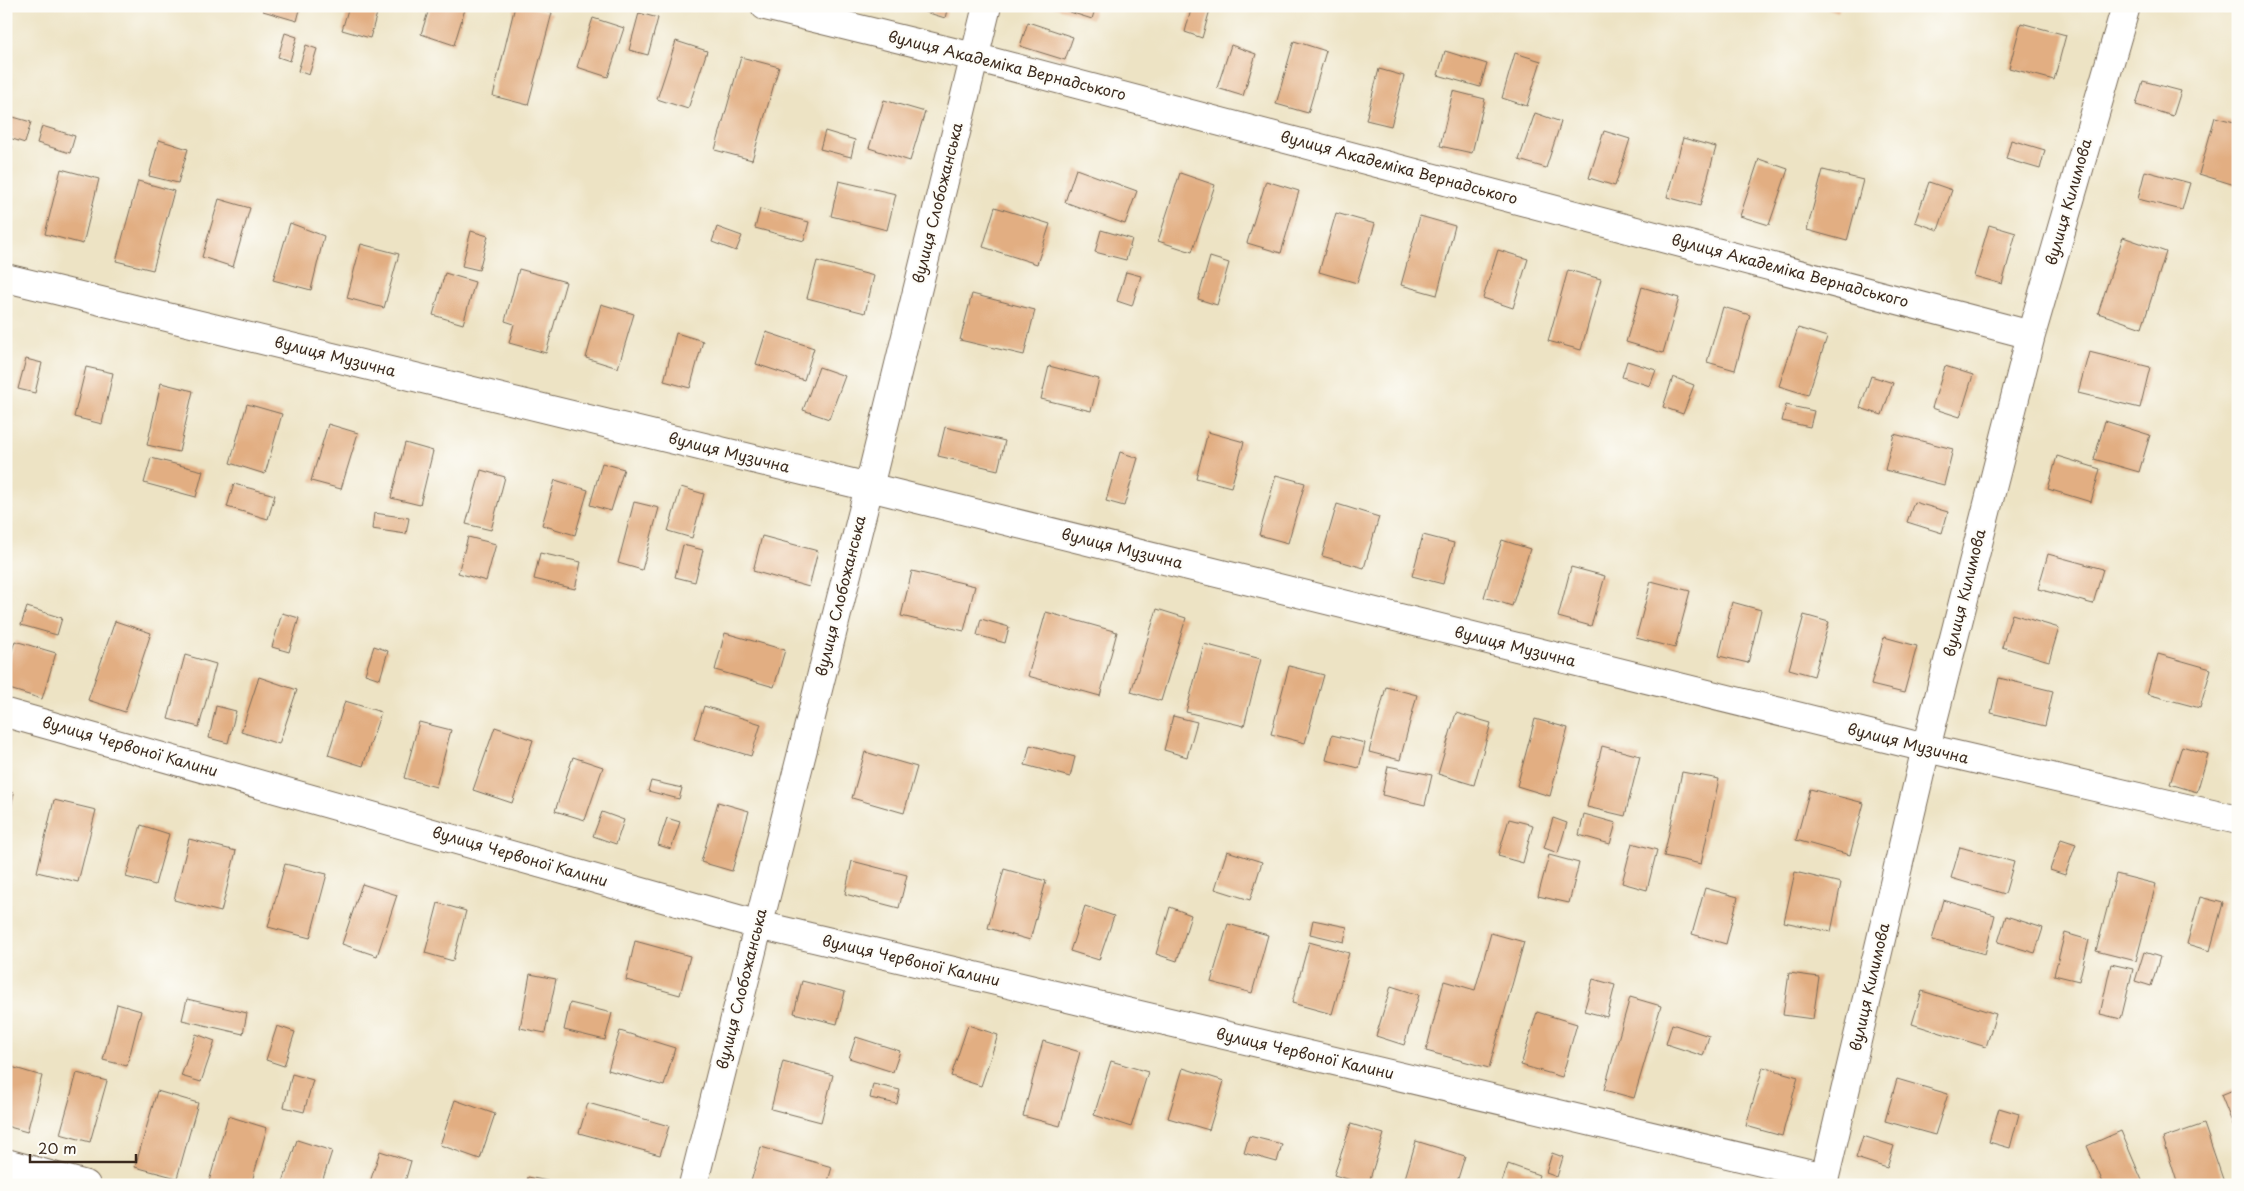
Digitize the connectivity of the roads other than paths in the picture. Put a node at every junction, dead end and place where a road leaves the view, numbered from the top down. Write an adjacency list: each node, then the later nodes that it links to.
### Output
1 (766, 6): 4 (street, вулиця Академіка Вернадського)
2 (987, 6): 4 (street, вулиця Слобожанська)
3 (2126, 6): 6 (street, вулиця Килимова)
4 (974, 57): 6 (street, вулиця Академіка Вернадського); 7 (street, вулиця Слобожанська)
5 (6, 278): 7 (street, вулиця Музична)
6 (2031, 335): 9 (street, вулиця Килимова)
7 (869, 487): 9 (street, вулиця Музична); 11 (street, вулиця Слобожанська)
8 (6, 712): 11 (street, вулиця Червоної Калини)
9 (1926, 748): 10 (street, вулиця Музична); 13 (street, вулиця Килимова)
10 (2238, 820)
11 (759, 925): 13 (street, вулиця Червоної Калини); 15 (street, вулиця Слобожанська)
12 (6, 1163): 14 (street)
13 (1824, 1181)
14 (86, 1185)
15 (693, 1185)

